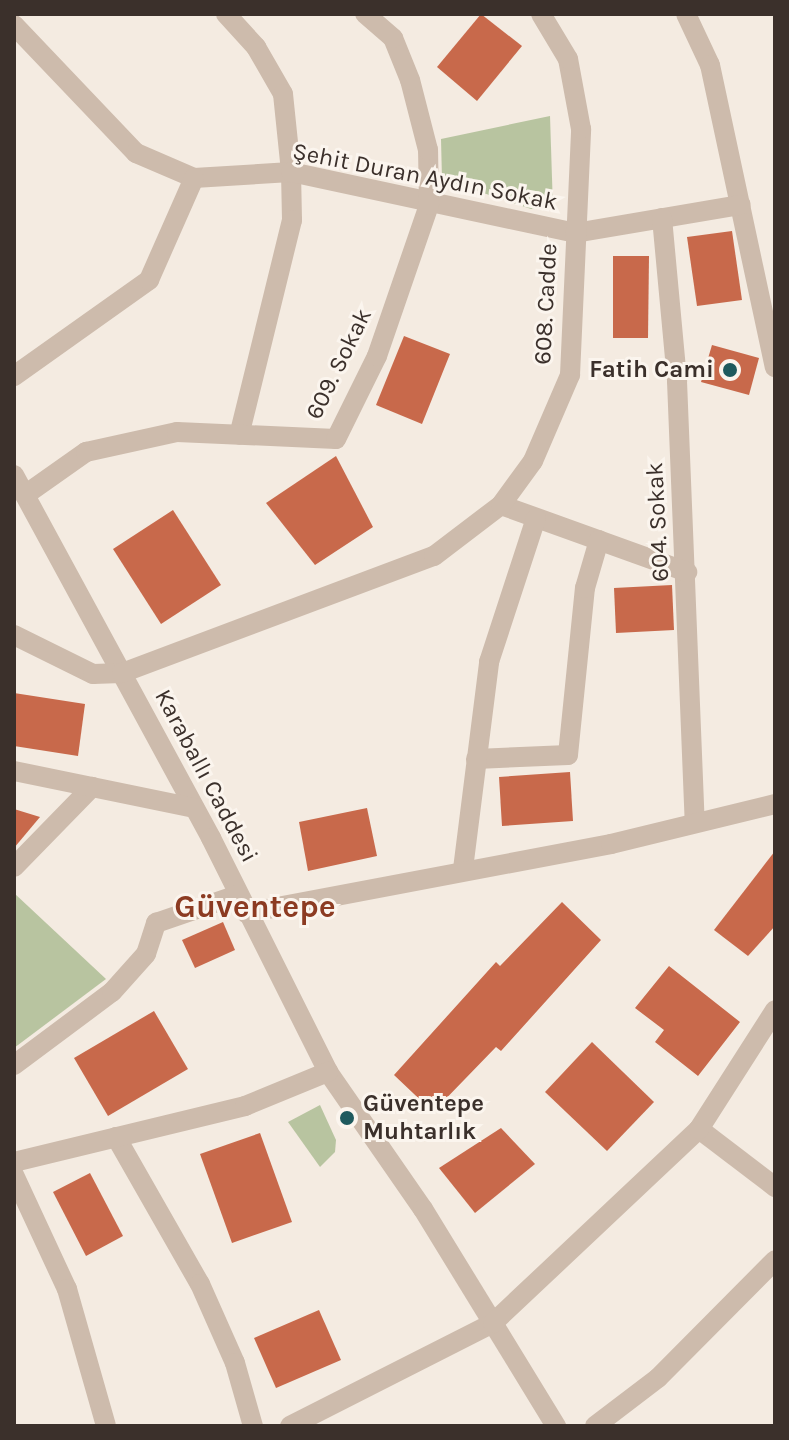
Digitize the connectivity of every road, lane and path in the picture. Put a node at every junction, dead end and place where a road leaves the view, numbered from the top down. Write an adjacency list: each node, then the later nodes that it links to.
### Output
1 (226, 14): 6 (street)
2 (365, 14): 8 (street, 609. Sokak)
3 (541, 14): 11 (street, 608. Cadde)
4 (686, 14): 9 (street)
5 (14, 25): 7 (street, Şehit Duran Aydın Sokak)
6 (291, 172): 7 (street, Şehit Duran Aydın Sokak); 8 (street, Şehit Duran Aydın Sokak); 14 (street)
7 (194, 178): 13 (street)
8 (429, 205): 11 (street, Şehit Duran Aydın Sokak); 14 (street, 609. Sokak)
9 (741, 205): 10 (street, Şehit Duran Aydın Sokak); 12 (street)
10 (662, 218): 11 (street, Şehit Duran Aydın Sokak); 20 (street, 604. Sokak)
11 (575, 233): 17 (street, 608. Cadde)
12 (775, 367)
13 (14, 376)
14 (239, 435): 16 (street, 609. Sokak)
15 (14, 475): 16 (street, Karaballı Caddesi)
16 (25, 495): 22 (street, Karaballı Caddesi)
17 (501, 505): 18 (street); 22 (street, 608. Cadde)
18 (536, 518): 19 (street); 23 (street)
19 (599, 540): 20 (street); 23 (street)
20 (687, 572): 28 (street, 604. Sokak)
21 (14, 635): 22 (street)
22 (122, 673): 27 (street, Karaballı Caddesi)
23 (476, 759): 30 (street)
24 (14, 771): 25 (street)
25 (92, 787): 27 (street); 29 (street)
26 (775, 804): 28 (street)
27 (194, 808): 31 (street, Karaballı Caddesi)
28 (695, 823): 30 (street)
29 (14, 867)
30 (463, 869): 31 (street)
31 (242, 904): 33 (street); 34 (street, Karaballı Caddesi)
32 (775, 1010): 35 (street)
33 (14, 1065)
34 (328, 1072): 36 (street); 41 (street, Karaballı Caddesi)
35 (699, 1129): 39 (street); 41 (street)
36 (116, 1137): 37 (street); 43 (street)
37 (14, 1162)
38 (14, 1175): 42 (street)
39 (775, 1187)
40 (775, 1260): 46 (street)
41 (493, 1323): 44 (street); 45 (street, Karaballı Caddesi)
42 (106, 1426)
43 (253, 1426)
44 (290, 1426)
45 (556, 1426)
46 (595, 1426)

